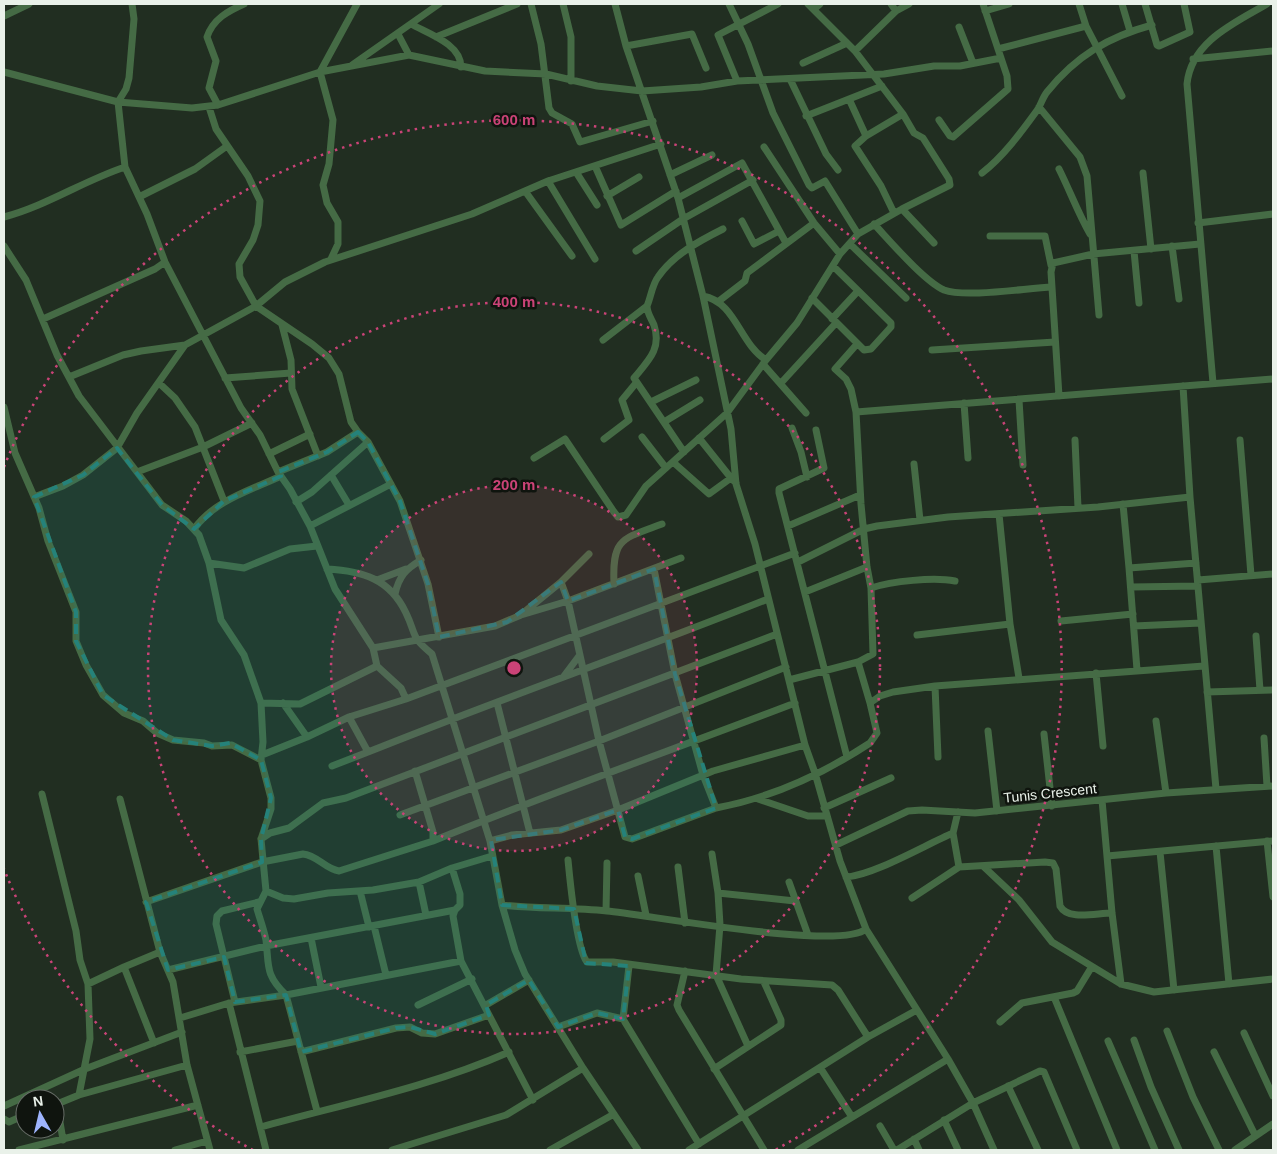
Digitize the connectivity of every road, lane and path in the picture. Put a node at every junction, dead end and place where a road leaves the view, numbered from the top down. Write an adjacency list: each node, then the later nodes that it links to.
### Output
1 (29, 4): 24 (street)
2 (132, 4): 59 (street)
3 (244, 4): 60 (street)
4 (357, 4): 48 (street)
5 (439, 4): 25 (street)
6 (518, 4): 32 (street)
7 (531, 4): 49 (street)
8 (564, 4): 53 (street)
9 (615, 4): 34 (street)
10 (729, 4): 26 (street)
11 (778, 4): 26 (street)
12 (820, 4): 21 (street)
13 (891, 4): 23 (street)
14 (909, 4): 23 (street)
15 (1009, 4): 22 (street)
16 (1079, 4): 28 (street)
17 (1122, 4): 30 (street)
18 (1145, 4): 27 (street)
19 (1184, 4): 27 (street)
20 (1267, 4): 41 (street)
21 (811, 6): 33 (street)
22 (984, 7): 36 (street)
23 (896, 11): 37 (street)
24 (4, 16)
25 (411, 24): 31 (street); 32 (street)
26 (740, 25): 52 (street); 54 (street)
27 (1152, 25): 30 (street)
28 (1086, 26): 35 (street); 36 (street)
29 (959, 28): 43 (street)
30 (1130, 31): 35 (street)
31 (398, 34): 39 (street); 44 (street)
32 (436, 37): 45 (street)
33 (847, 43): 37 (street); 42 (street)
34 (626, 46): 46 (street); 56 (street)
35 (1097, 46): 57 (street); 62 (street)
36 (998, 49): 40 (street)
37 (855, 51): 50 (street)
38 (1273, 51): 41 (street)
39 (409, 55): 44 (street); 45 (street)
40 (1000, 58): 43 (street); 65 (street)
41 (1193, 59): 95 (street)
42 (803, 63)
43 (973, 63): 50 (street)
44 (351, 65): 48 (street)
45 (461, 67): 49 (street)
46 (706, 68)
47 (4, 72): 59 (street)
48 (320, 72): 60 (street); 115 (street)
49 (546, 74): 53 (street); 66 (street)
50 (874, 75): 51 (street); 55 (street)
51 (790, 79): 52 (street); 64 (street)
52 (760, 80): 54 (street); 99 (street)
53 (571, 81): 56 (street)
54 (737, 81): 56 (street)
55 (882, 86): 58 (street); 63 (street)
56 (642, 91): 66 (street)
57 (1122, 96)
58 (849, 99): 64 (street); 67 (street)
59 (118, 102): 61 (street); 73 (street)
60 (218, 106): 61 (street)
61 (209, 107): 69 (street)
62 (1039, 107): 78 (street); 101 (street)
63 (904, 114): 67 (street); 88 (street)
64 (806, 116): 75 (street)
65 (939, 120)
66 (653, 121): 68 (street)
67 (866, 136): 89 (street)
68 (661, 144): 72 (street); 79 (street)
69 (227, 146): 86 (street); 128 (street)
70 (764, 148): 94 (street)
71 (712, 155): 79 (street)
72 (595, 166): 76 (street); 85 (street)
73 (125, 167): 86 (street); 91 (street)
74 (1059, 169): 101 (street)
75 (838, 170)
76 (576, 172): 82 (street); 87 (street)
77 (1143, 172): 109 (street)
78 (982, 173)
79 (670, 175): 84 (street)
80 (639, 177): 85 (street)
81 (753, 180): 84 (street); 92 (street); 98 (street)
82 (548, 181): 83 (street); 116 (street)
83 (525, 191): 114 (street); 115 (street)
84 (677, 195): 85 (street); 92 (street)
85 (607, 196)
86 (139, 197): 117 (street)
87 (597, 205)
88 (902, 209): 89 (street); 103 (street)
89 (894, 213): 96 (street)
90 (1273, 214): 95 (street)
91 (4, 217)
92 (683, 220): 107 (street); 110 (street)
93 (742, 221): 98 (street)
94 (814, 223): 102 (street); 112 (street)
95 (1198, 223): 105 (street)
96 (874, 224): 99 (street); 120 (street)
97 (723, 229): 107 (street)
98 (779, 231): 102 (street)
99 (858, 234): 104 (street)
100 (990, 236): 118 (street)
101 (1092, 236): 113 (street)
102 (786, 243): 126 (street)
103 (934, 243)
104 (850, 244): 112 (street); 124 (street)
105 (1200, 244): 108 (street); 149 (street)
106 (4, 246): 131 (street)
107 (690, 246): 122 (street); 129 (street)
108 (1172, 246): 109 (street); 125 (street)
109 (1150, 249): 111 (street)
110 (636, 251)
111 (1134, 251): 113 (street); 127 (street)
112 (840, 254): 119 (street)
113 (1093, 254): 118 (street); 130 (street)
114 (572, 256)
115 (332, 259): 128 (street)
116 (595, 259)
117 (165, 262): 131 (street); 134 (street)
118 (1051, 265): 120 (street)
119 (833, 266): 121 (street); 123 (street)
120 (1052, 287): 136 (street)
121 (858, 291): 132 (street); 137 (street)
122 (703, 296): 126 (street); 158 (street)
123 (812, 298): 132 (street); 140 (street)
124 (906, 298)
125 (1179, 299)
126 (719, 301): 140 (street)
127 (1139, 303)
128 (256, 306): 133 (street); 134 (street)
129 (647, 306): 135 (street); 147 (street)
130 (1099, 315)
131 (43, 319): 142 (street)
132 (834, 321): 137 (street); 148 (street)
133 (282, 325): 141 (street); 164 (street)
134 (202, 335): 138 (street); 143 (street)
135 (603, 340)
136 (1055, 342): 139 (street); 151 (street)
137 (857, 344): 157 (street)
138 (185, 345): 142 (street); 146 (street)
139 (932, 350)
140 (764, 362): 148 (street); 158 (street)
141 (292, 373): 143 (street); 165 (street)
142 (69, 377): 173 (street)
143 (225, 378): 161 (street)
144 (1273, 379): 149 (street)
145 (696, 380): 154 (street)
146 (159, 383): 172 (street); 173 (street)
147 (636, 383): 154 (street); 168 (street)
148 (781, 383): 159 (street)
149 (1213, 383): 150 (street)
150 (1183, 386): 151 (street); 191 (street)
151 (1059, 396): 153 (street)
152 (700, 400): 160 (street)
153 (1019, 400): 155 (street); 181 (street)
154 (651, 402): 160 (street)
155 (964, 403): 157 (street); 178 (street)
156 (4, 407): 190 (street)
157 (856, 412): 189 (street)
158 (727, 413): 167 (street); 187 (street)
159 (806, 413)
160 (664, 422): 174 (street)
161 (252, 423): 172 (street); 175 (street)
162 (792, 428): 186 (street)
163 (816, 430): 186 (street)
164 (358, 432): 171 (street); 176 (street)
165 (310, 434): 175 (street); 176 (street)
166 (642, 437): 182 (street)
167 (699, 438): 174 (street); 187 (street)
168 (604, 439)
169 (1075, 440): 196 (street)
170 (1240, 440): 219 (street)
171 (368, 442): 185 (street); 188 (street)
172 (203, 447): 183 (street); 192 (street)
173 (117, 448): 183 (street); 190 (street)
174 (684, 452): 179 (street)
175 (270, 454): 184 (street)
176 (318, 456): 184 (street)
177 (534, 458): 182 (street)
178 (968, 458)
179 (673, 462): 182 (street); 187 (street)
180 (914, 464): 198 (street)
181 (1023, 465)
182 (666, 468)
183 (137, 472): 202 (street)
184 (279, 474): 192 (street); 193 (street)
185 (331, 475): 193 (street); 195 (street)
186 (807, 477): 201 (street)
187 (734, 481): 212 (street)
188 (391, 484): 195 (street); 208 (street)
189 (860, 495): 201 (street); 203 (street)
190 (34, 497): 286 (street)
191 (1190, 497): 194 (street); 211 (street)
192 (224, 501): 202 (street)
193 (296, 502): 200 (street)
194 (1123, 504): 196 (street); 215 (street)
195 (349, 505): 200 (street)
196 (1078, 508): 197 (street)
197 (999, 514): 198 (street); 236 (street)
198 (920, 520): 203 (street)
199 (662, 524): 224 (street)
200 (310, 526): 204 (street)
201 (788, 526): 205 (street)
202 (194, 529): 210 (street)
203 (864, 529): 209 (street); 214 (street)
204 (317, 546): 210 (street); 216 (street)
205 (796, 553): 209 (street); 212 (street)
206 (589, 554): 222 (street)
207 (681, 558): 213 (street)
208 (421, 560): 217 (street); 241 (street)
209 (798, 562): 227 (street)
210 (209, 563): 266 (street)
211 (1196, 563): 215 (street); 223 (street)
212 (760, 566): 229 (street); 231 (street)
213 (654, 568): 224 (street); 231 (street)
214 (867, 568): 226 (street); 227 (street)
215 (1129, 568): 225 (street)
216 (328, 569): 220 (street); 245 (street)
217 (406, 569): 220 (street); 228 (street)
218 (1273, 574): 219 (street)
219 (1251, 575): 223 (street)
220 (377, 580): 228 (street)
221 (955, 581): 226 (street)
222 (561, 582): 230 (street); 233 (street)
223 (1198, 583): 225 (street); 235 (street)
224 (614, 584): 230 (street)
225 (1130, 587): 232 (street)
226 (871, 588): 247 (street)
227 (805, 592): 252 (street)
228 (395, 594): 244 (street)
229 (768, 599): 238 (street); 243 (street)
230 (568, 601): 233 (street); 242 (street)
231 (661, 605): 242 (street); 243 (street)
232 (1133, 614): 234 (street); 237 (street)
233 (520, 615): 241 (street)
234 (1061, 621)
235 (1201, 623): 237 (street); 249 (street)
236 (1010, 624): 239 (street); 257 (street)
237 (1134, 626): 253 (street)
238 (777, 634): 250 (street); 255 (street)
239 (917, 635)
240 (1256, 636): 261 (street)
241 (439, 637): 244 (street)
242 (576, 637): 246 (street); 260 (street)
243 (668, 639): 251 (street); 255 (street)
244 (415, 641): 245 (street); 260 (street)
245 (372, 648): 248 (street)
246 (579, 656): 251 (street); 256 (street)
247 (858, 662): 252 (street); 265 (street)
248 (377, 666): 264 (street); 267 (street)
249 (1204, 666): 253 (street); 263 (street)
250 (786, 667): 258 (street); 271 (street)
251 (582, 670): 256 (street); 270 (street)
252 (825, 670): 258 (street); 287 (street)
253 (1137, 670): 254 (street)
254 (1096, 673): 257 (street); 283 (street)
255 (675, 674): 270 (street); 271 (street)
256 (564, 676): 268 (street)
257 (1019, 678): 259 (street)
258 (789, 680): 269 (street)
259 (935, 686): 265 (street); 288 (street)
260 (442, 687): 264 (street); 273 (street)
261 (1260, 690): 262 (street); 263 (street)
262 (1273, 690)
263 (1207, 692): 298 (street)
264 (406, 699): 272 (street)
265 (870, 702): 287 (street)
266 (261, 703): 267 (street); 286 (street)
267 (283, 703): 278 (street)
268 (496, 703): 273 (street); 277 (street)
269 (796, 703): 281 (street); 282 (street)
270 (590, 705): 277 (street); 280 (street)
271 (684, 708): 280 (street); 281 (street)
272 (349, 717): 278 (street); 284 (street)
273 (451, 719): 284 (street); 285 (street)
274 (1156, 721): 299 (street)
275 (988, 731): 309 (street)
276 (1044, 734): 305 (street)
277 (505, 736): 285 (street); 291 (street)
278 (308, 737): 286 (street)
279 (1264, 738): 297 (street)
280 (599, 741): 291 (street); 293 (street)
281 (694, 742): 293 (street); 294 (street)
282 (804, 745): 292 (street); 294 (street)
283 (1103, 746)
284 (368, 752): 289 (street)
285 (462, 753): 290 (street); 296 (street)
286 (262, 757): 316 (street)
287 (846, 757): 292 (street)
288 (938, 757)
289 (332, 766)
290 (416, 771): 306 (street); 316 (street)
291 (514, 771): 296 (street); 304 (street)
292 (815, 773): 301 (street); 310 (street)
293 (608, 775): 304 (street); 308 (street)
294 (703, 775): 307 (street); 308 (street)
295 (891, 778): 310 (street)
296 (473, 786): 306 (street); 313 (street)
297 (1270, 786): 298 (street, Tunis Crescent)
298 (1216, 789): 299 (street, Tunis Crescent)
299 (1166, 793): 303 (street, Tunis Crescent)
300 (42, 794): 373 (street)
301 (758, 799): 307 (street); 310 (street)
302 (120, 800): 343 (street)
303 (1102, 800): 305 (street, Tunis Crescent); 325 (street)
304 (522, 805): 313 (street); 314 (street)
305 (1052, 806): 309 (street, Tunis Crescent)
306 (426, 807): 312 (street); 318 (street)
307 (716, 808): 308 (street)
308 (618, 810): 314 (street)
309 (997, 811): 311 (street, Tunis Crescent)
310 (825, 812): 320 (street)
311 (958, 812): 315 (street); 320 (street, Tunis Crescent)
312 (400, 815)
313 (483, 821): 318 (street); 319 (street)
314 (530, 833): 319 (street)
315 (953, 833): 331 (street); 334 (street)
316 (261, 839): 327 (street)
317 (1270, 841): 321 (street); 340 (street)
318 (433, 842): 327 (street)
319 (491, 844): 324 (street)
320 (836, 845): 334 (street)
321 (1216, 846): 322 (street); 375 (street)
322 (1160, 852): 325 (street); 377 (street)
323 (712, 854): 339 (street)
324 (492, 856): 332 (street); 345 (street)
325 (1108, 856): 349 (street)
326 (568, 860): 346 (street)
327 (262, 862): 337 (street); 343 (street)
328 (607, 863): 348 (street)
329 (983, 866): 331 (street); 349 (street); 364 (street)
330 (678, 867): 352 (street)
331 (960, 867): 341 (street)
332 (452, 868): 335 (street); 347 (street)
333 (638, 876): 351 (street)
334 (847, 879): 355 (street)
335 (419, 882): 338 (street); 350 (street)
336 (789, 882): 342 (street)
337 (266, 891): 338 (street); 344 (street)
338 (360, 891): 354 (street)
339 (718, 893): 342 (street); 353 (street)
340 (1273, 897)
341 (912, 898)
342 (795, 901): 356 (street)
343 (146, 902): 359 (street)
344 (259, 902): 358 (street); 360 (street)
345 (502, 905): 346 (street); 371 (street)
346 (574, 909): 348 (street); 362 (street)
347 (455, 910): 350 (street); 361 (street)
348 (606, 911): 351 (street)
349 (1112, 913): 374 (street)
350 (426, 915): 354 (street)
351 (646, 915): 352 (street)
352 (685, 923): 353 (street)
353 (720, 925): 356 (street); 368 (street)
354 (372, 927): 357 (street); 367 (street)
355 (866, 929): 356 (street); 383 (street)
356 (808, 935)
357 (311, 938): 358 (street); 376 (street)
358 (266, 946): 360 (street); 378 (street)
359 (160, 952): 363 (street); 365 (street)
360 (224, 957): 365 (street); 380 (street)
361 (461, 961): 367 (street); 369 (street)
362 (629, 966): 366 (street); 386 (street)
363 (124, 968): 373 (street); 396 (street)
364 (1091, 968): 374 (street); 379 (street)
365 (168, 970): 385 (street)
366 (685, 971): 368 (street); 407 (street)
367 (386, 975): 376 (street)
368 (716, 976): 372 (street); 397 (street)
369 (472, 979): 381 (street); 382 (street)
370 (1273, 979): 375 (street)
371 (529, 980): 382 (street); 388 (street)
372 (764, 982): 392 (street); 397 (street)
373 (88, 984): 406 (street)
374 (1121, 984): 377 (street)
375 (1229, 984): 377 (street)
376 (321, 987): 378 (street)
377 (1174, 990)
378 (286, 994): 380 (street); 394 (street)
379 (1054, 997): 387 (street); 448 (street)
380 (232, 1002): 385 (street); 398 (street)
381 (418, 1005)
382 (486, 1005): 384 (street)
383 (915, 1010): 392 (street); 402 (street)
384 (490, 1014): 399 (street); 400 (street)
385 (180, 1018): 390 (street)
386 (623, 1019): 388 (street); 429 (street)
387 (1000, 1022)
388 (558, 1027): 404 (street)
389 (1167, 1031): 451 (street)
390 (182, 1032): 396 (street); 403 (street)
391 (1244, 1033): 410 (street)
392 (868, 1037): 405 (street)
393 (1134, 1040): 450 (street)
394 (298, 1041): 398 (street); 399 (street)
395 (1108, 1041): 449 (street)
396 (154, 1042): 406 (street)
397 (748, 1046): 407 (street)
398 (240, 1052): 423 (street)
399 (301, 1052): 416 (street)
400 (509, 1052): 412 (street); 416 (street)
401 (1214, 1052): 424 (street)
402 (948, 1059): 413 (street); 419 (street)
403 (187, 1065): 409 (street); 414 (street)
404 (583, 1068): 412 (street); 417 (street)
405 (820, 1068): 418 (street); 419 (street)
406 (85, 1069): 409 (street); 415 (street)
407 (714, 1069): 418 (street)
408 (1008, 1086): 413 (street); 446 (street); 447 (street)
409 (79, 1095): 411 (street)
410 (1273, 1096)
411 (65, 1100)
412 (533, 1100): 430 (street)
413 (973, 1103): 420 (street); 445 (street)
414 (198, 1105): 426 (street); 427 (street)
415 (4, 1106)
416 (317, 1111): 423 (street)
417 (614, 1114): 437 (street); 438 (street)
418 (744, 1117): 429 (street); 440 (street)
419 (852, 1117): 441 (street)
420 (944, 1120): 425 (street); 444 (street)
421 (1273, 1124): 424 (street)
422 (880, 1126): 442 (street)
423 (261, 1127): 435 (street)
424 (1255, 1135): 452 (street)
425 (914, 1139): 442 (street); 443 (street)
426 (63, 1140): 428 (street)
427 (207, 1141): 433 (street); 434 (street)
428 (54, 1142): 431 (street); 432 (street)
429 (699, 1144): 439 (street)
430 (412, 1147): 436 (street)
431 (19, 1150)
432 (56, 1150)
433 (174, 1150)
434 (210, 1150)
435 (266, 1150)
436 (392, 1150)
437 (550, 1150)
438 (638, 1150)
439 (689, 1150)
440 (764, 1150)
441 (798, 1150)
442 (895, 1150)
443 (919, 1150)
444 (958, 1150)
445 (994, 1150)
446 (1038, 1150)
447 (1078, 1150)
448 (1117, 1150)
449 (1155, 1150)
450 (1179, 1150)
451 (1219, 1150)
452 (1235, 1150)

